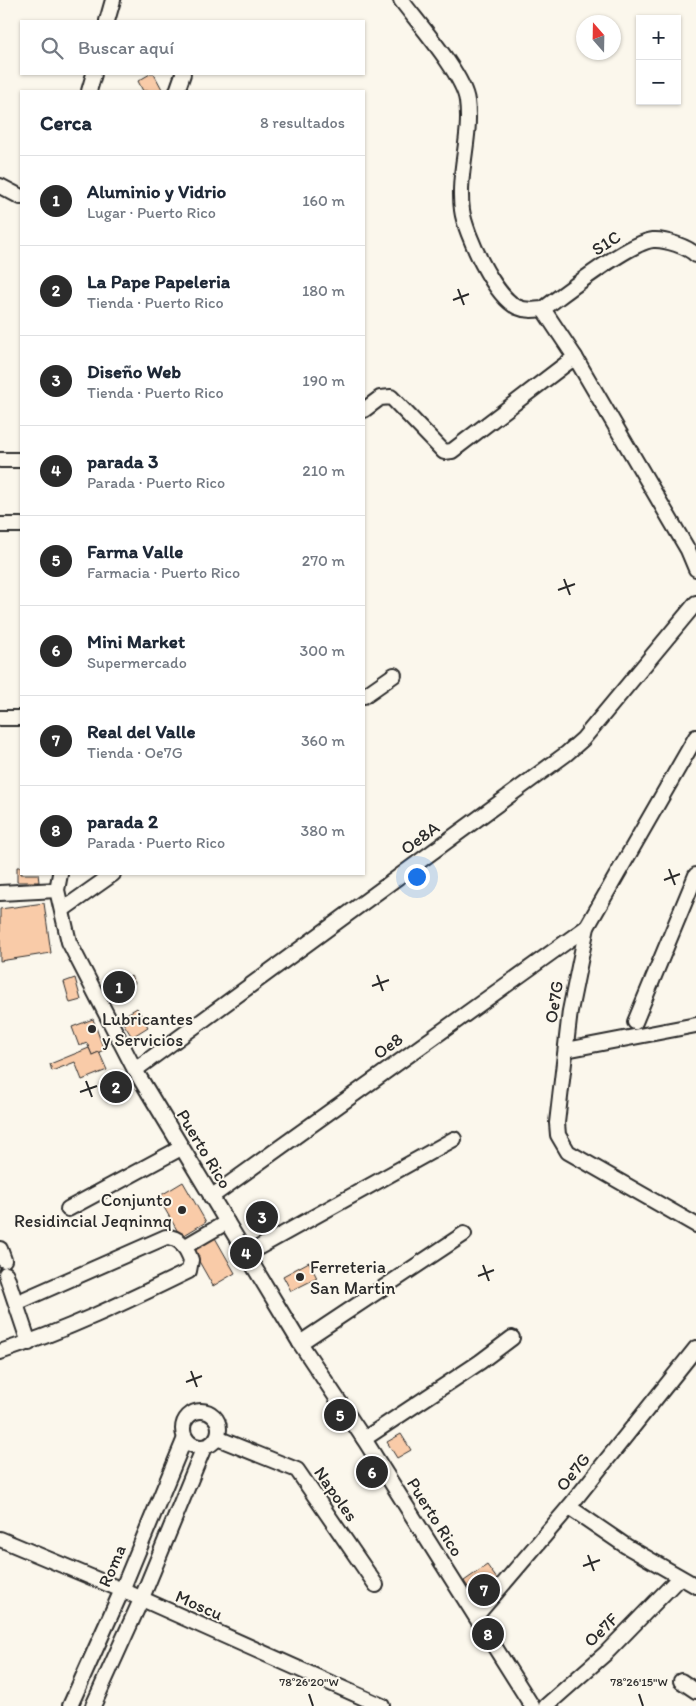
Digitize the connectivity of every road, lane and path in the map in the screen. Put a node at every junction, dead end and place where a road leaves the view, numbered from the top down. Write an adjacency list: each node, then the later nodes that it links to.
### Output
1 (113, 0): 3 (street)
2 (401, 0): 11 (street)
3 (107, 20)
4 (94, 75): 6 (street)
5 (183, 75): 7 (street)
6 (89, 90)
7 (177, 90)
8 (0, 186): 9 (street)
9 (20, 196)
10 (696, 255): 11 (street, S1C)
11 (543, 308): 12 (street)
12 (575, 357): 13 (street); 18 (street)
13 (365, 409)
14 (0, 460): 15 (street)
15 (20, 460)
16 (0, 525): 17 (street)
17 (20, 525)
18 (696, 570)
19 (696, 603): 35 (street, Oe8A)
20 (394, 675): 21 (street)
21 (365, 695)
22 (0, 718): 23 (street)
23 (20, 718)
24 (696, 737): 31 (street, Oe7G)
25 (60, 875): 28 (street, Puerto Rico)
26 (112, 875): 30 (street)
27 (695, 881): 32 (street)
28 (57, 890): 29 (street); 30 (street, Puerto Rico)
29 (0, 893)
30 (62, 910): 35 (street, Puerto Rico)
31 (587, 926): 34 (street, Oe7G); 38 (street, Oe8)
32 (635, 1022)
33 (696, 1024): 34 (street)
34 (566, 1050): 41 (street, Oe7G)
35 (135, 1070): 37 (street, Puerto Rico)
36 (454, 1139): 44 (street)
37 (181, 1148): 38 (street, Puerto Rico); 39 (street)
38 (211, 1197): 40 (street, Puerto Rico)
39 (68, 1209)
40 (227, 1222): 43 (street); 44 (street, Puerto Rico)
41 (696, 1225)
42 (464, 1234): 49 (street)
43 (184, 1247): 46 (street); 48 (street)
44 (247, 1254): 49 (street, Puerto Rico)
45 (6, 1274): 46 (street)
46 (16, 1303): 48 (street)
47 (512, 1338): 54 (street)
48 (29, 1343): 51 (street)
49 (300, 1344): 54 (street, Puerto Rico)
50 (696, 1348): 56 (street, Oe7G)
51 (0, 1352)
52 (185, 1438): 53 (street); 55 (street); 61 (street, Roma)
53 (217, 1438): 55 (street); 59 (street, Napoles)
54 (364, 1439): 63 (street, Puerto Rico)
55 (204, 1447): 62 (street)
56 (569, 1507): 58 (street); 63 (street, Oe7G)
57 (0, 1539): 61 (street, Moscu)
58 (679, 1578): 60 (street); 70 (street, Oe7F)
59 (376, 1585)
60 (696, 1586)
61 (122, 1590): 62 (street, Moscu); 66 (street, Roma)
62 (141, 1600): 67 (street); 68 (street, Moscu)
63 (476, 1616): 69 (street, Puerto Rico)
64 (681, 1681): 65 (street)
65 (696, 1691)
66 (70, 1706)
67 (94, 1706)
68 (382, 1706)
69 (532, 1706)
70 (546, 1706)

